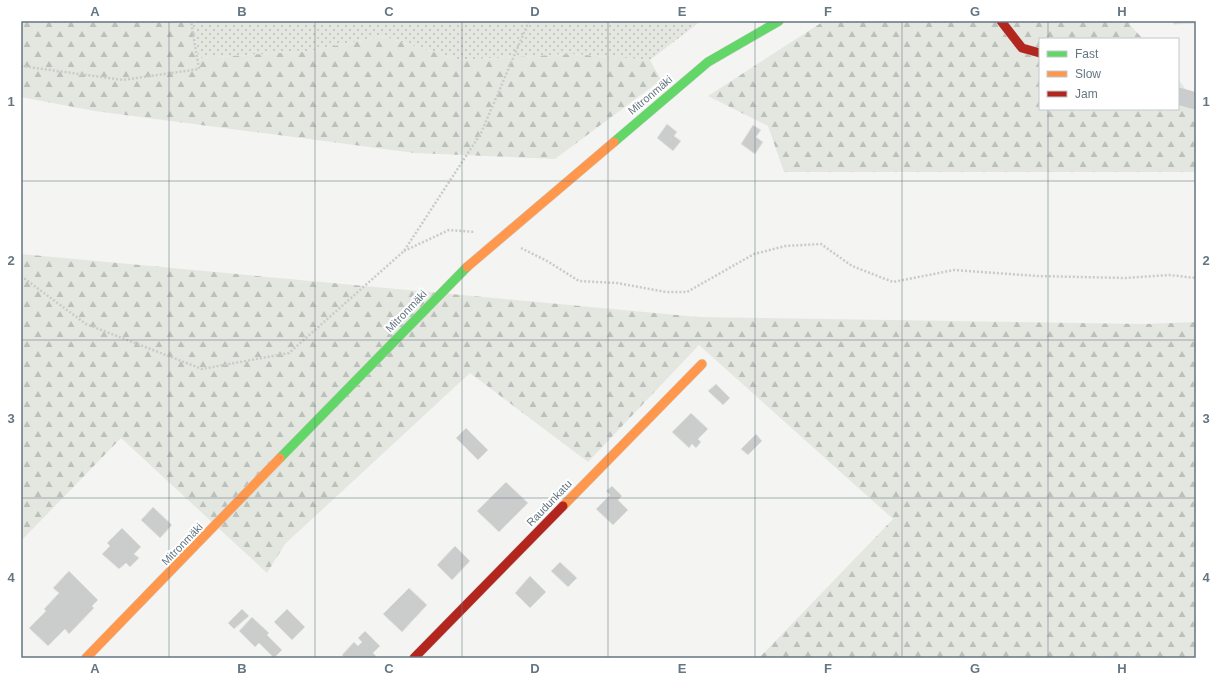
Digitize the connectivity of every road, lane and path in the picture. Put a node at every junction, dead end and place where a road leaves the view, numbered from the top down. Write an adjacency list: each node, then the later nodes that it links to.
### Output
1 (191, 21): 6 (path)
2 (530, 21): 10 (path)
3 (779, 21): 9 (street, Mitronmäki)
4 (1001, 21): 5 (street)
5 (1039, 53)
6 (21, 66)
7 (1179, 96): 8 (street)
8 (1196, 101)
9 (499, 238): 10 (path); 12 (path); 14 (street, Mitronmäki)
10 (404, 251): 11 (path)
11 (21, 276)
12 (1196, 278)
13 (702, 364): 15 (street, Raudunkatu)
14 (86, 658)
15 (414, 658)

